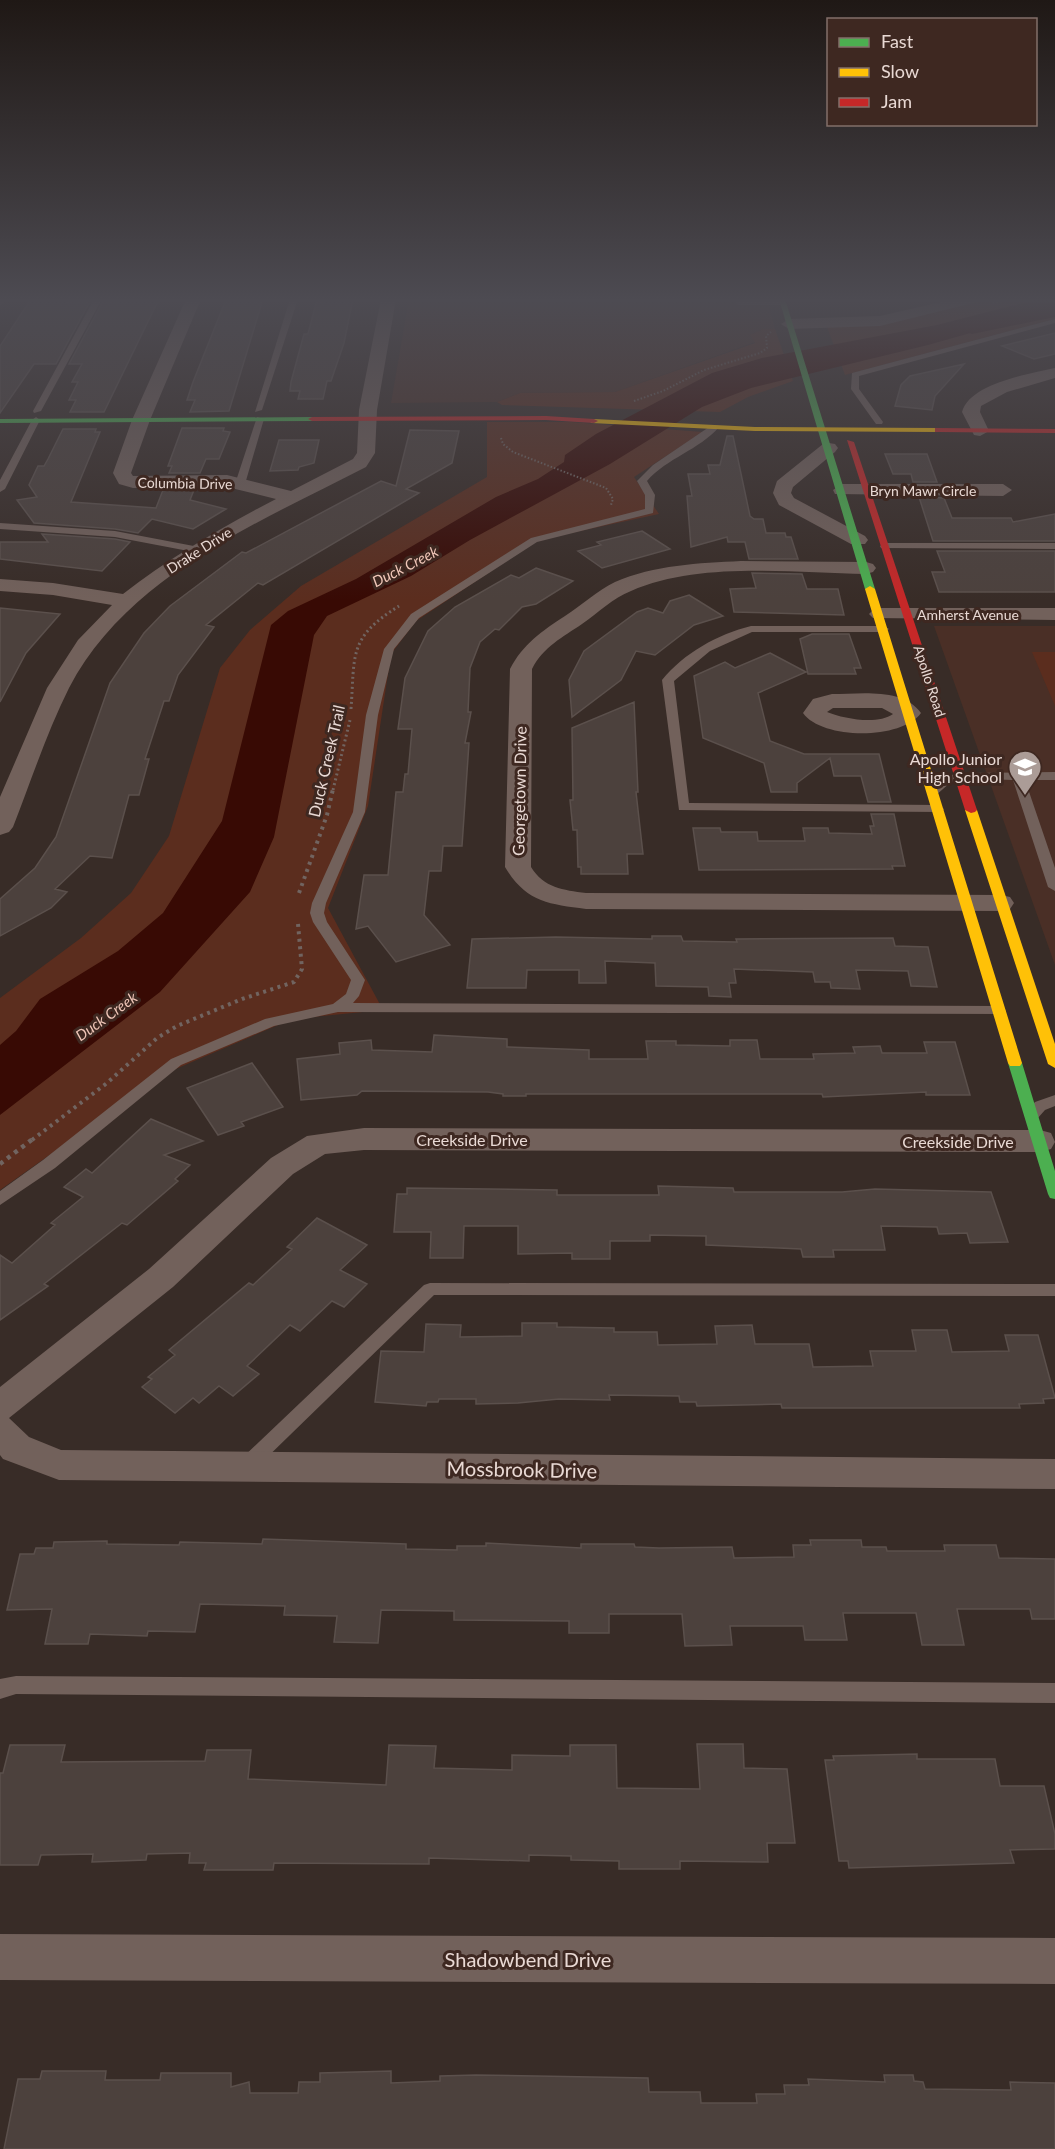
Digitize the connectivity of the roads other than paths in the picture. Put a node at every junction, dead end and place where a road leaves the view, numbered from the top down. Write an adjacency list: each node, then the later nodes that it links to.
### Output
1 (45, 399): 12 (lane)
2 (150, 399): 10 (street, Columbia Drive)
3 (264, 399): 11 (lane)
4 (371, 399): 9 (street, Drake Drive)
5 (813, 399): 20 (street, Apollo Road)
6 (862, 399): 14 (lane)
7 (979, 399): 18 (street)
8 (0, 412): 12 (street)
9 (368, 414): 11 (street); 17 (street); 26 (street, Drake Drive)
10 (143, 415): 11 (street); 12 (street); 21 (street, Columbia Drive)
11 (259, 415): 21 (lane)
12 (36, 416): 13 (street); 22 (lane)
13 (0, 420)
14 (879, 422): 16 (street); 18 (street)
15 (1055, 422): 18 (street)
16 (843, 423): 18 (street); 20 (street); 24 (street, Apollo Road)
17 (707, 424): 20 (street); 49 (lane)
18 (977, 426): 19 (street)
19 (1055, 431)
20 (824, 433): 23 (street, Apollo Road); 28 (street)
21 (240, 484): 26 (street, Columbia Drive)
22 (0, 489)
23 (842, 490): 24 (street, Bryn Mawr Circle); 28 (street, Apollo Road)
24 (867, 490): 25 (street, Bryn Mawr Circle); 29 (street, Apollo Road)
25 (1003, 490)
26 (295, 498): 31 (street, Drake Drive)
27 (0, 526): 31 (lane)
28 (858, 540): 32 (street, Apollo Road)
29 (885, 546): 30 (lane); 35 (street, Apollo Road)
30 (1055, 546)
31 (200, 549): 34 (street, Drake Drive)
32 (866, 568): 37 (street, Apollo Road); 47 (street, Georgetown Drive)
33 (0, 585): 34 (street)
34 (127, 601): 45 (street, Drake Drive)
35 (908, 614): 36 (street, Amherst Avenue); 37 (street, Amherst Avenue); 38 (street, Apollo Road)
36 (1055, 614)
37 (882, 622): 39 (street, Apollo Road); 44 (lane)
38 (940, 712): 39 (street); 41 (street, Apollo Road)
39 (909, 713): 43 (street, Apollo Road)
40 (1055, 776): 42 (lane)
41 (961, 777): 42 (lane); 43 (lane); 48 (street, Apollo Road)
42 (1018, 777): 46 (lane)
43 (933, 792): 44 (street, Apollo Road)
44 (938, 809): 47 (street, Apollo Road)
45 (0, 827)
46 (1055, 887)
47 (967, 902): 48 (street, Georgetown Drive); 50 (street, Apollo Road)
48 (1001, 903): 51 (street, Apollo Road)
49 (338, 1007): 50 (lane); 56 (lane)
50 (999, 1011): 54 (street, Apollo Road)
51 (1051, 1038): 52 (street, Apollo Road)
52 (1055, 1064)
53 (1055, 1100): 54 (lane)
54 (1036, 1128): 55 (street, Apollo Road); 58 (street, Creekside Drive)
55 (1055, 1194)
56 (0, 1199)
57 (1055, 1290): 60 (lane)
58 (0, 1407)
59 (0, 1430): 60 (street, Mossbrook Drive)
60 (246, 1466): 61 (street, Mossbrook Drive)
61 (1055, 1474)
62 (0, 1689): 63 (lane)
63 (1055, 1693)
64 (0, 1957): 65 (street, Shadowbend Drive)
65 (1055, 1961)

